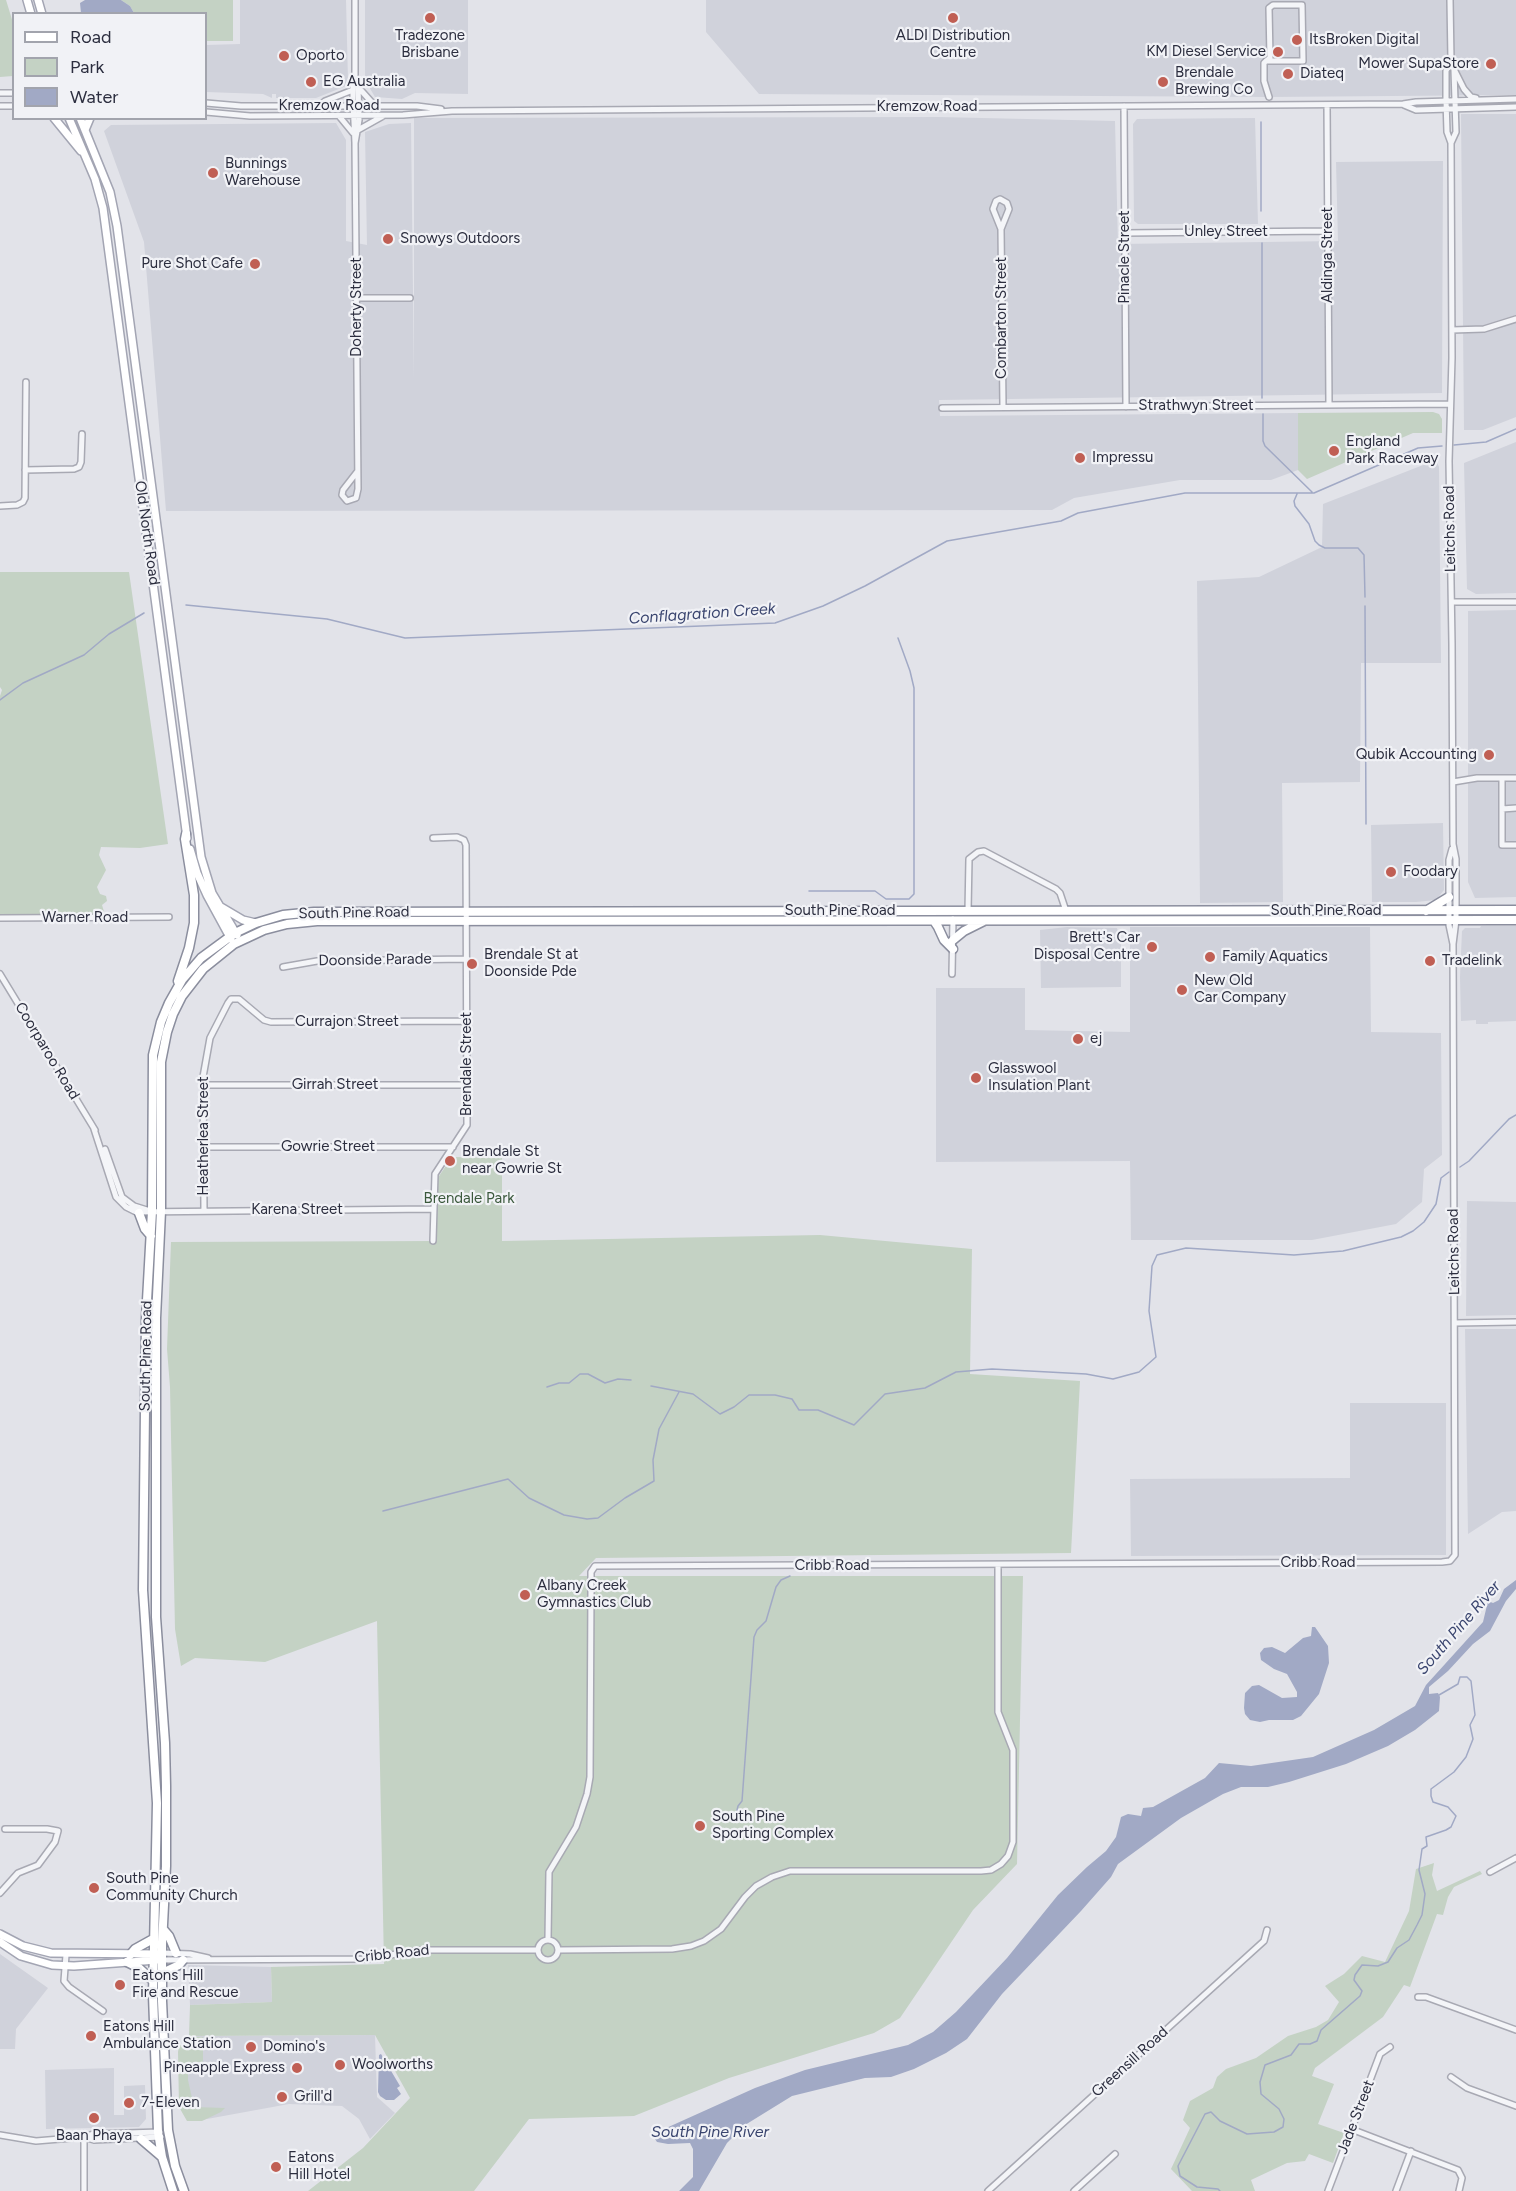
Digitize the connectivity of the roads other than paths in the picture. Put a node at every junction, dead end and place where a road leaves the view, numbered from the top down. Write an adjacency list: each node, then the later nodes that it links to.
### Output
1 (355, 0): 6 (street)
2 (1450, 0): 3 (street, Leitchs Road)
3 (1450, 60): 5 (street, Leitchs Road); 10 (street, Leitchs Road)
4 (1266, 61): 4 (street); 7 (street)
5 (1454, 70): 8 (street); 11 (street, Leitchs Road)
6 (356, 89): 15 (street); 16 (street, Doherty Street); 17 (street)
7 (1269, 97)
8 (1478, 99): 9 (street, Kremzow Road); 11 (street, Kremzow Road)
9 (1516, 99)
10 (1446, 100): 11 (street, Kremzow Road); 13 (street, Kremzow Road); 21 (street, Leitchs Road)
11 (1455, 100): 20 (street, Leitchs Road)
12 (207, 103): 15 (street, Kremzow Road)
13 (1403, 104): 14 (street, Kremzow Road); 21 (street, Kremzow Road)
14 (1327, 105): 18 (street, Kremzow Road); 36 (street, Aldinga Street)
15 (319, 106): 16 (street, Kremzow Road)
16 (356, 106): 17 (street, Kremzow Road); 24 (street, Doherty Street)
17 (375, 106): 22 (street, Kremzow Road)
18 (1124, 106): 22 (street, Kremzow Road); 37 (street, Pinacle Street)
19 (1516, 107): 20 (street, Kremzow Road)
20 (1455, 108): 21 (street, Kremzow Road); 33 (street, Leitchs Road)
21 (1446, 109): 33 (street, Leitchs Road)
22 (452, 111): 25 (street, Kremzow Road)
23 (207, 112): 26 (street, Kremzow Road)
24 (356, 115): 25 (street, Kremzow Road); 26 (street, Kremzow Road); 32 (street, Doherty Street)
25 (385, 115): 32 (street)
26 (339, 116): 32 (street)
27 (56, 120): 34 (main road)
28 (70, 120): 34 (main road, Old North Road)
29 (81, 120): 31 (main road, Old North Road)
30 (89, 120): 31 (main road)
31 (85, 130): 54 (main road, Old North Road)
32 (356, 131): 38 (street, Doherty Street)
33 (1451, 143): 41 (street, Leitchs Road)
34 (86, 158): 55 (main road, Old North Road)
35 (1001, 228): 35 (street, Combarton Street); 46 (street, Combarton Street)
36 (1328, 231): 37 (street, Unley Street); 44 (street, Aldinga Street)
37 (1125, 233): 45 (street, Pinacle Street)
38 (357, 298): 39 (street); 50 (street, Doherty Street)
39 (410, 298)
40 (1516, 319): 41 (street)
41 (1452, 330): 43 (street, Leitchs Road)
42 (26, 382): 49 (street)
43 (1450, 404): 44 (street, Strathwyn Street); 52 (street, Leitchs Road)
44 (1329, 405): 45 (street, Strathwyn Street)
45 (1126, 406): 46 (street, Strathwyn Street)
46 (1003, 407): 47 (street, Strathwyn Street)
47 (942, 408)
48 (82, 434): 49 (street)
49 (25, 470): 51 (street)
50 (357, 472): 50 (street, Doherty Street)
51 (0, 506)
52 (1452, 602): 53 (street); 58 (street, Leitchs Road)
53 (1516, 602)
54 (181, 711): 55 (street); 66 (main road, Old North Road)
55 (171, 713): 61 (main road, Old North Road)
56 (1502, 778): 57 (street); 58 (street); 60 (street)
57 (1516, 778)
58 (1453, 782): 63 (street, Leitchs Road)
59 (1516, 808): 60 (street)
60 (1502, 809): 64 (street)
61 (186, 834): 83 (main road, Old North Road); 89 (highway)
62 (433, 838): 74 (street, Brendale Street)
63 (1453, 844): 65 (street, Leitchs Road); 73 (street, Leitchs Road)
64 (1516, 844)
65 (1449, 897): 71 (highway); 73 (street, Leitchs Road)
66 (219, 905): 82 (main road); 83 (main road, Old North Road)
67 (1516, 910): 73 (highway, South Pine Road)
68 (968, 911): 69 (highway, South Pine Road); 69 (street); 75 (highway, South Pine Road)
69 (1066, 911): 70 (highway, South Pine Road)
70 (1199, 911): 72 (highway, South Pine Road); 78 (highway)
71 (1426, 911): 72 (highway, South Pine Road); 73 (highway, South Pine Road)
72 (1301, 915): 73 (highway, South Pine Road); 78 (highway, South Pine Road)
73 (1452, 915): 79 (highway, South Pine Road); 104 (street, Leitchs Road)
74 (467, 916): 75 (highway, South Pine Road); 80 (highway, South Pine Road); 82 (highway, South Pine Road); 83 (highway, South Pine Road); 85 (street, Brendale Street)
75 (952, 916): 80 (highway, South Pine Road); 81 (highway, South Pine Road); 84 (street)
76 (0, 918): 77 (street, Warner Road)
77 (169, 918)
78 (1199, 920): 81 (highway, South Pine Road)
79 (1516, 920)
80 (934, 921): 84 (highway)
81 (984, 921): 84 (highway)
82 (256, 923): 83 (highway, South Pine Road)
83 (235, 938): 89 (highway, South Pine Road); 98 (highway, South Pine Road)
84 (953, 945): 88 (street)
85 (467, 959): 86 (street, Doonside Parade); 91 (street, Brendale Street)
86 (283, 967)
87 (0, 974): 94 (street, Coorparoo Road)
88 (952, 974)
89 (172, 995): 98 (highway, South Pine Road)
90 (235, 998): 91 (street, Currajon Street); 92 (street, Heatherlea Street)
91 (467, 1021): 93 (street, Brendale Street)
92 (203, 1085): 93 (street, Girrah Street); 95 (street, Heatherlea Street)
93 (467, 1085): 96 (street, Brendale Street)
94 (94, 1129): 98 (street, Coorparoo Road); 100 (street, Coorparoo Road)
95 (203, 1147): 96 (street, Gowrie Street); 99 (street, Heatherlea Street)
96 (453, 1147): 97 (street, Brendale Street)
97 (433, 1209): 99 (street, Karena Street); 102 (street, Brendale Street)
98 (156, 1211): 99 (street, Karena Street); 100 (street); 101 (highway, South Pine Road); 111 (highway, South Pine Road)
99 (204, 1211)
100 (139, 1213): 101 (highway)
101 (151, 1236): 114 (highway, South Pine Road)
102 (433, 1241)
103 (1516, 1322): 104 (street)
104 (1455, 1323): 105 (street, Leitchs Road)
105 (1453, 1558): 106 (street, Cribb Road)
106 (998, 1565): 115 (street, Cribb Road); 118 (street)
107 (5, 1829): 110 (street)
108 (1516, 1858): 109 (street)
109 (1490, 1872)
110 (1, 1892)
111 (163, 1929): 119 (highway); 121 (highway, South Pine Road)
112 (1267, 1930): 146 (street, Greensill Road)
113 (0, 1934): 120 (main road)
114 (153, 1939): 121 (highway, South Pine Road); 122 (highway)
115 (548, 1940): 117 (street); 118 (street)
116 (0, 1942): 125 (main road)
117 (538, 1950): 118 (street); 123 (street, Cribb Road)
118 (558, 1950)
119 (176, 1953): 121 (street, Cribb Road); 123 (street, Cribb Road)
120 (66, 1954): 122 (main road); 125 (street)
121 (157, 1957): 122 (main road); 124 (street, Cribb Road); 126 (highway, South Pine Road); 127 (highway, South Pine Road)
122 (128, 1958): 125 (main road); 127 (highway)
123 (210, 1959): 124 (street, Cribb Road)
124 (183, 1960): 126 (highway)
125 (64, 1966): 129 (street)
126 (162, 1973): 135 (highway, South Pine Road)
127 (153, 1980): 137 (highway, South Pine Road)
128 (1418, 1997): 130 (street)
129 (103, 2011)
130 (1516, 2030)
131 (1390, 2047): 134 (street, Jade Street)
132 (1451, 2077): 133 (street)
133 (1516, 2106)
134 (1351, 2129): 140 (street); 148 (street, Jade Street)
135 (168, 2133): 137 (street); 145 (highway, South Pine Road)
136 (0, 2135): 138 (street)
137 (159, 2135): 138 (street); 139 (street); 142 (highway, South Pine Road)
138 (84, 2138): 139 (street); 143 (street)
139 (141, 2139): 142 (highway)
140 (1411, 2151): 149 (street); 150 (street)
141 (1114, 2154): 147 (street)
142 (162, 2157): 144 (highway, South Pine Road)
143 (84, 2191)
144 (173, 2191)
145 (184, 2191)
146 (988, 2191)
147 (1074, 2191)
148 (1328, 2191)
149 (1396, 2191)
150 (1460, 2191)

